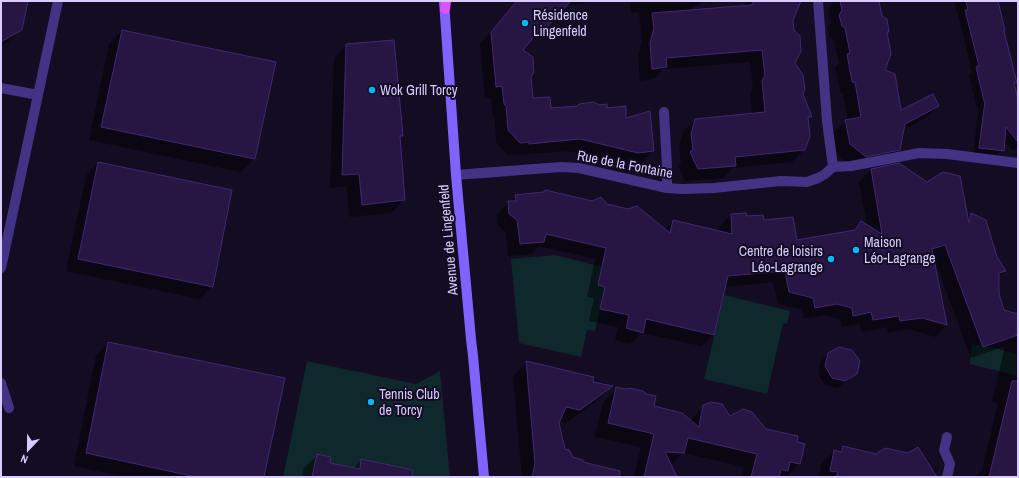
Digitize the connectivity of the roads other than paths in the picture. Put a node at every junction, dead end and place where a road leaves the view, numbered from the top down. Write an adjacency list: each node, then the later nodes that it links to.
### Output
1 (58, 1): 5 (street)
2 (818, 1): 8 (street)
3 (445, 4): 9 (street, Avenue de Lingenfeld)
4 (1, 88): 5 (street)
5 (38, 95): 11 (street)
6 (664, 112): 10 (street)
7 (1018, 163): 8 (street)
8 (832, 166): 10 (street, Rue de la Fontaine)
9 (456, 175): 10 (street, Rue de la Fontaine); 15 (street, Avenue de Lingenfeld)
10 (667, 188)
11 (1, 268)
12 (1, 383): 13 (street)
13 (9, 408)
14 (947, 437): 16 (street)
15 (484, 477)
16 (948, 477)

